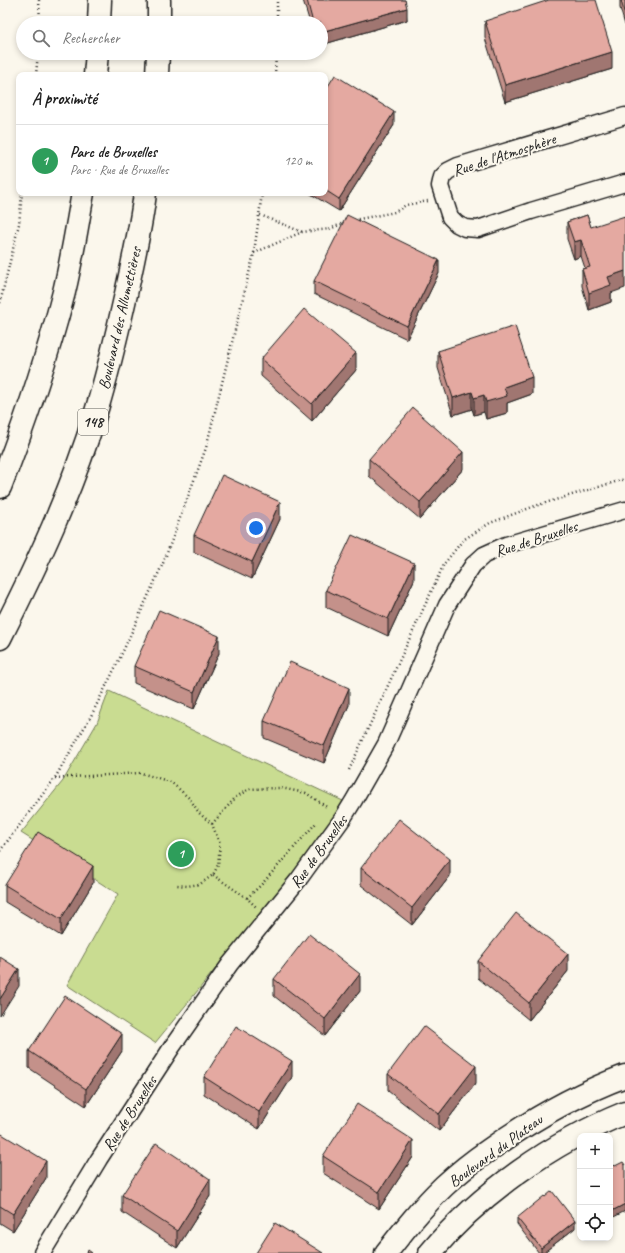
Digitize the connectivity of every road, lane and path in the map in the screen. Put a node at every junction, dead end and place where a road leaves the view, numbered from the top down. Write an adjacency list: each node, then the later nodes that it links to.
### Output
1 (39, 0): 5 (path)
2 (100, 0): 6 (main road)
3 (159, 0): 7 (main road)
4 (277, 0): 8 (path)
5 (40, 16)
6 (99, 16)
7 (159, 16)
8 (277, 16)
9 (37, 60): 13 (path)
10 (96, 60): 14 (main road)
11 (157, 60): 15 (main road)
12 (276, 60): 16 (path)
13 (36, 72)
14 (95, 72)
15 (156, 72)
16 (275, 72)
17 (625, 116): 18 (street, Rue de l'Atmosphère)
18 (625, 183)
19 (22, 196): 27 (path)
20 (82, 196): 28 (main road)
21 (145, 196): 30 (main road, Boulevard des Allumettières / 148)
22 (262, 196): 24 (path)
23 (430, 200): 25 (path)
24 (260, 215): 25 (path); 26 (path)
25 (302, 232): 26 (path)
26 (254, 253): 31 (path)
27 (0, 304)
28 (0, 487)
29 (625, 510): 32 (street, Rue de Bruxelles)
30 (0, 638)
31 (55, 778): 33 (path); 34 (path)
32 (343, 818): 33 (path); 40 (street, Rue de Bruxelles)
33 (212, 824): 35 (path)
34 (0, 851)
35 (214, 875): 36 (path); 37 (path)
36 (178, 886)
37 (257, 908)
38 (625, 1076): 41 (main road, Boulevard du Plateau)
39 (625, 1113): 42 (main road, Boulevard du Plateau)
40 (42, 1253)
41 (386, 1253)
42 (430, 1253)

